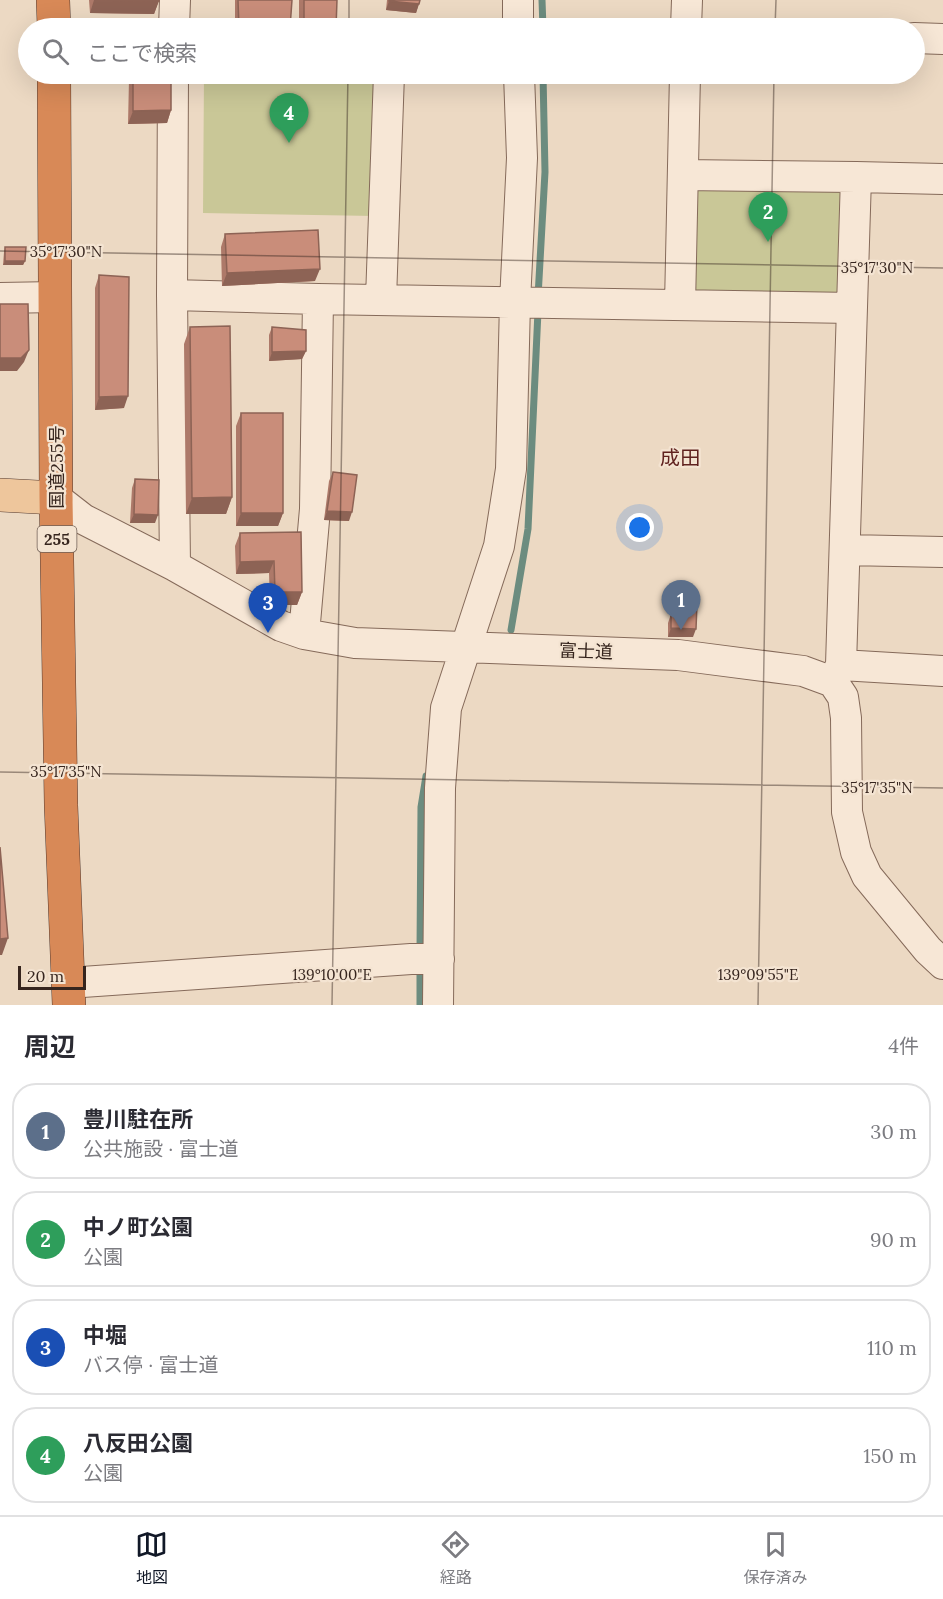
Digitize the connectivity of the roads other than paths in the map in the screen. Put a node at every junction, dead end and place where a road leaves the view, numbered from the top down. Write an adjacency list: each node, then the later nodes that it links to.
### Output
1 (53, 0): 5 (highway)
2 (174, 0): 6 (street)
3 (518, 0): 7 (street)
4 (687, 0): 8 (street)
5 (54, 18)
6 (174, 18)
7 (518, 18)
8 (686, 18)
9 (925, 38): 10 (street)
10 (943, 39)
11 (54, 84): 20 (highway, 国道255号 / 255)
12 (173, 84): 19 (street)
13 (389, 84): 23 (street)
14 (519, 84): 24 (street)
15 (685, 84): 16 (street)
16 (683, 175): 17 (street); 25 (street)
17 (856, 177): 18 (street); 26 (street)
18 (943, 179)
19 (172, 295): 22 (street); 31 (street)
20 (55, 297): 21 (street); 28 (highway, 国道255号 / 255)
21 (0, 298)
22 (318, 299): 23 (street); 32 (street)
23 (381, 299): 24 (street)
24 (530, 302): 25 (street); 33 (street)
25 (680, 305): 26 (street)
26 (852, 308): 29 (street)
27 (0, 495): 28 (main road)
28 (56, 498): 31 (street, 富士道); 38 (highway, 国道255号 / 255)
29 (846, 550): 30 (street); 35 (street)
30 (943, 552)
31 (175, 566): 32 (street, 富士道)
32 (304, 634): 33 (street, 富士道)
33 (465, 647): 35 (street, 富士道); 36 (street)
34 (943, 671): 35 (street, 富士道)
35 (837, 673): 37 (street)
36 (426, 959): 38 (street); 39 (street)
37 (943, 964)
38 (69, 994)
39 (438, 1005)

